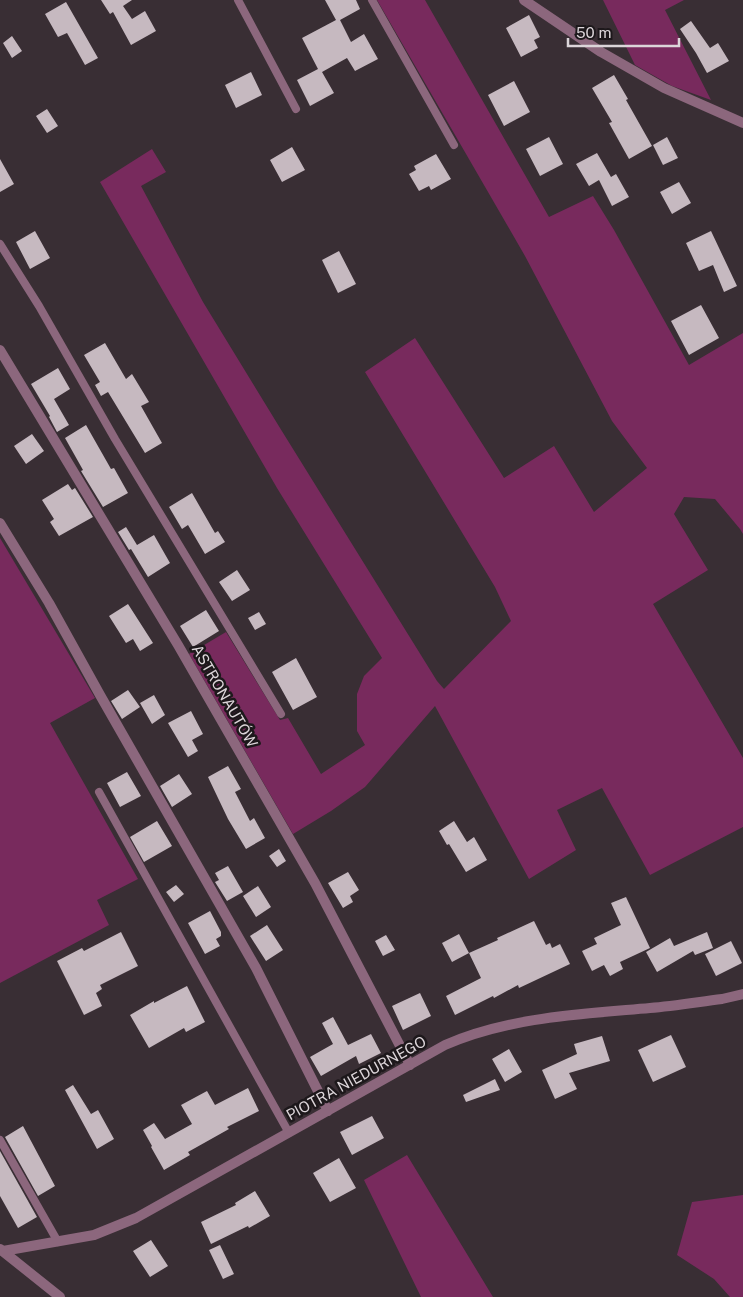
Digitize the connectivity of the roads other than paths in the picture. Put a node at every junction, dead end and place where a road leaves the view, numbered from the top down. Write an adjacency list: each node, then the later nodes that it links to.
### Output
1 (238, 0): 4 (lane)
2 (372, 0): 6 (lane)
3 (524, 0): 5 (street)
4 (296, 109)
5 (743, 123)
6 (454, 145)
7 (0, 244): 10 (lane)
8 (0, 350): 13 (street, ASTRONAUTÓW)
9 (0, 523): 14 (street)
10 (281, 714)
11 (99, 792): 15 (lane)
12 (743, 994): 13 (street, PIOTRA NIEDURNEGO)
13 (410, 1065): 14 (street, PIOTRA NIEDURNEGO)
14 (328, 1111): 15 (street, PIOTRA NIEDURNEGO)
15 (289, 1133): 17 (street, PIOTRA NIEDURNEGO)
16 (0, 1140): 17 (lane)
17 (58, 1242): 18 (street, PIOTRA NIEDURNEGO)
18 (2, 1250): 19 (street)
19 (60, 1297)

